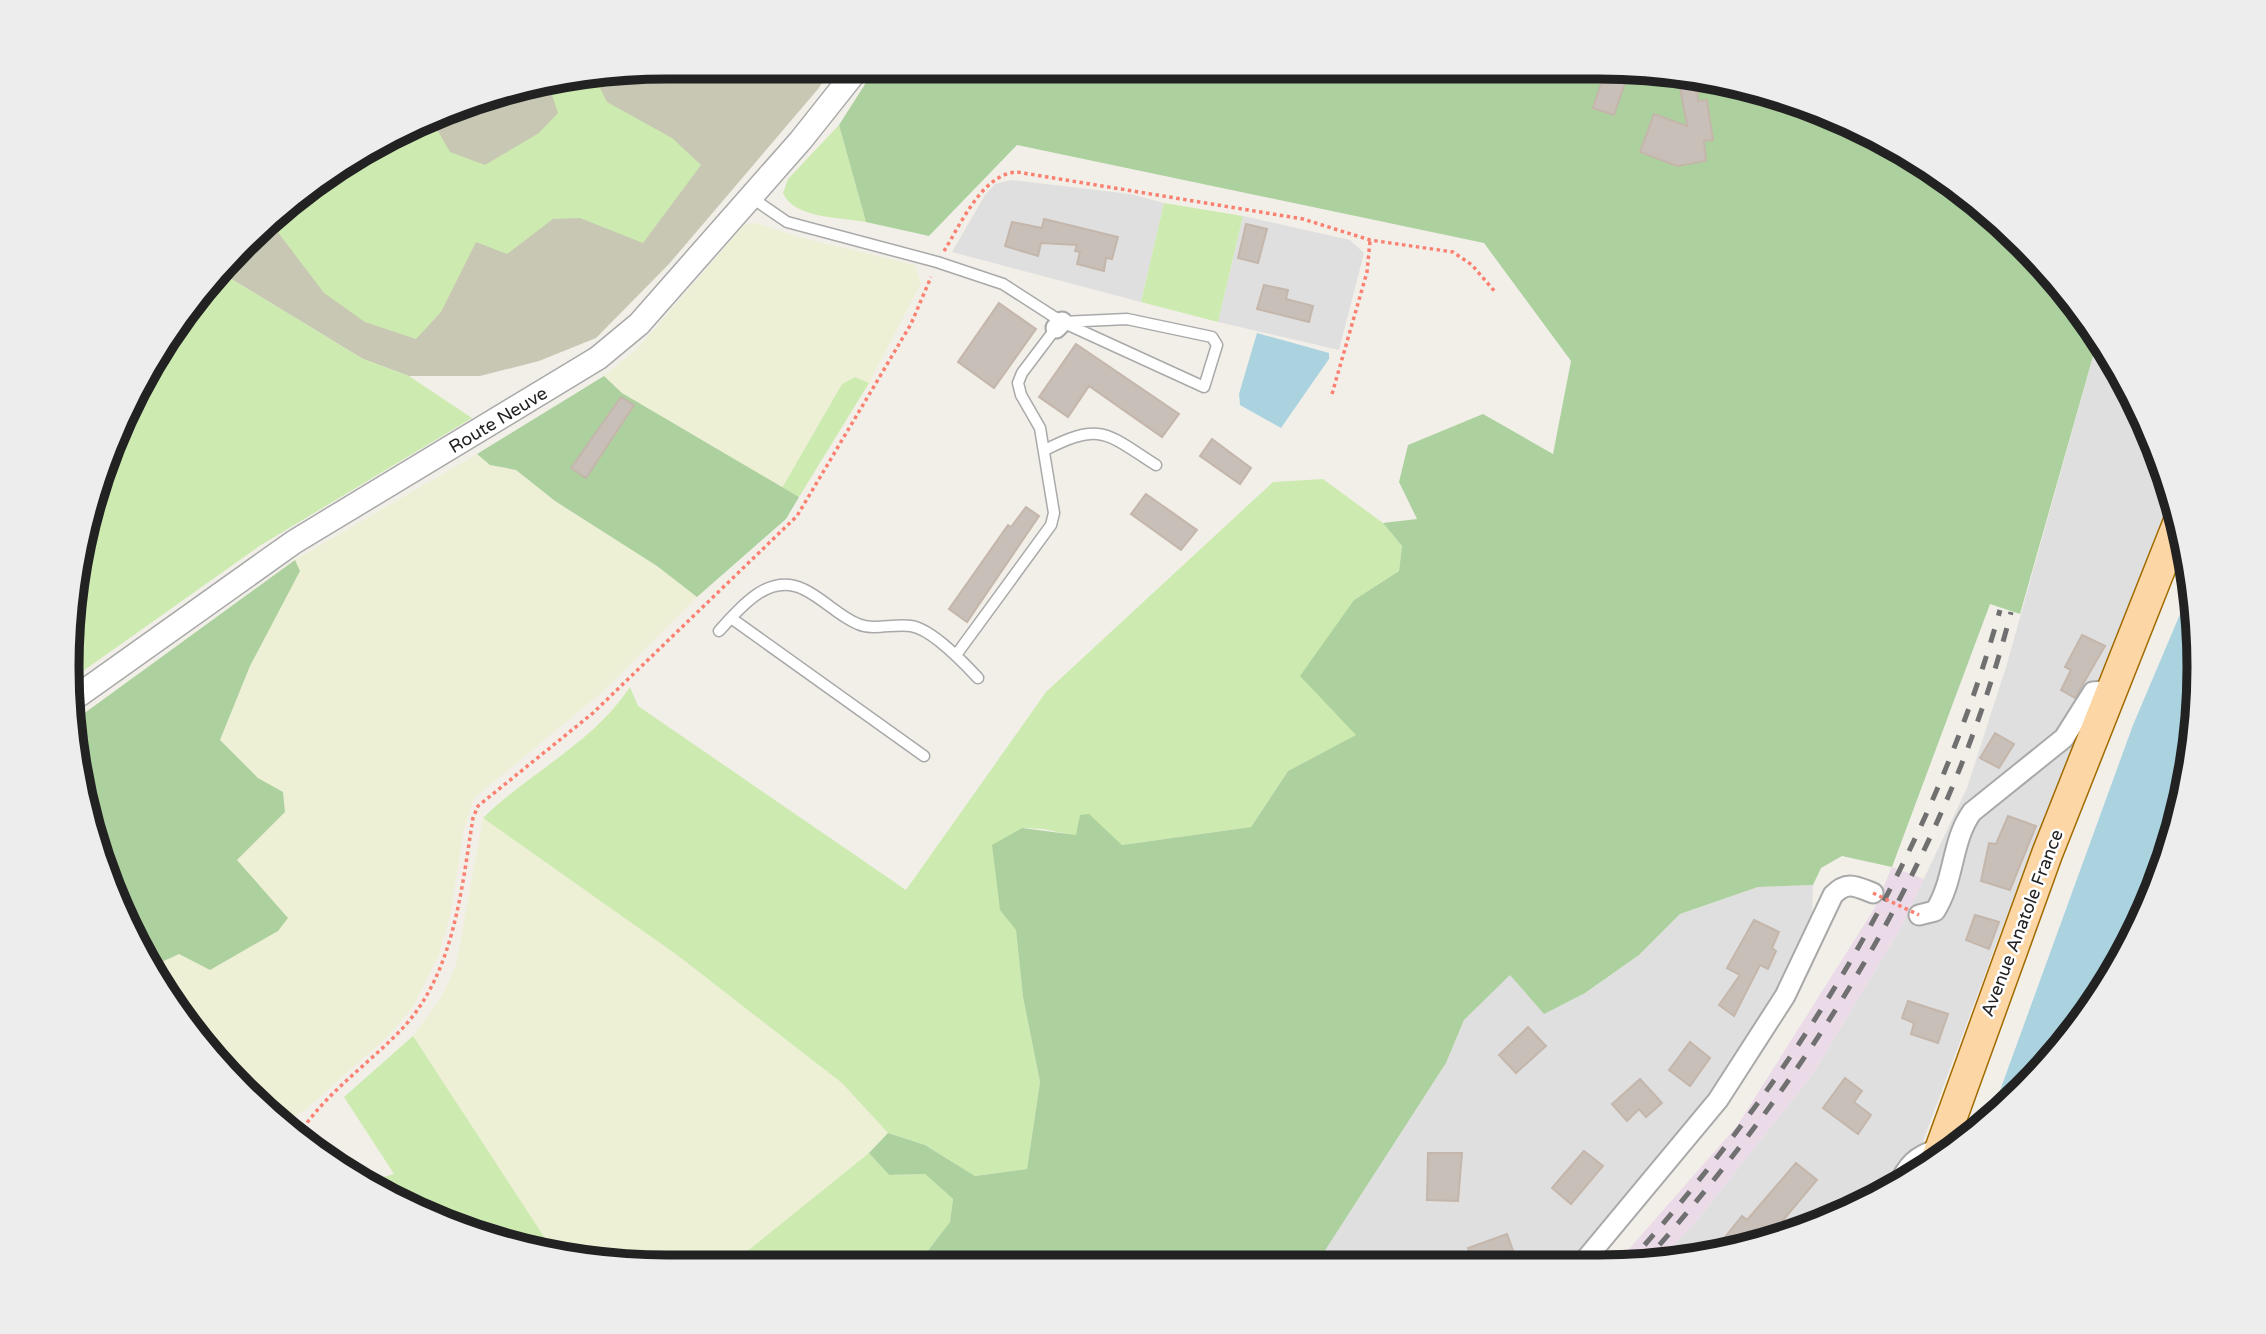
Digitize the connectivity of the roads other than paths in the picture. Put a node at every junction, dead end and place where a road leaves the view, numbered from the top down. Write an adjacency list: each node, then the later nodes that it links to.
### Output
1 (849, 79): 2 (street, Route Neuve)
2 (751, 197): 3 (lane); 12 (street, Route Neuve)
3 (1059, 325): 3 (lane); 4 (lane)
4 (1045, 450): 5 (lane); 9 (lane)
5 (1156, 464)
6 (2172, 537): 11 (main road, Avenue Anatole France)
7 (731, 618): 8 (lane); 9 (lane); 13 (lane)
8 (719, 631)
9 (956, 655): 10 (lane)
10 (978, 678)
11 (2112, 690): 15 (street); 16 (main road, Avenue Anatole France)
12 (80, 695)
13 (924, 756)
14 (1872, 893): 19 (street)
15 (1919, 915)
16 (1941, 1146)
17 (1930, 1153): 18 (street)
18 (1906, 1168)
19 (1589, 1255)

